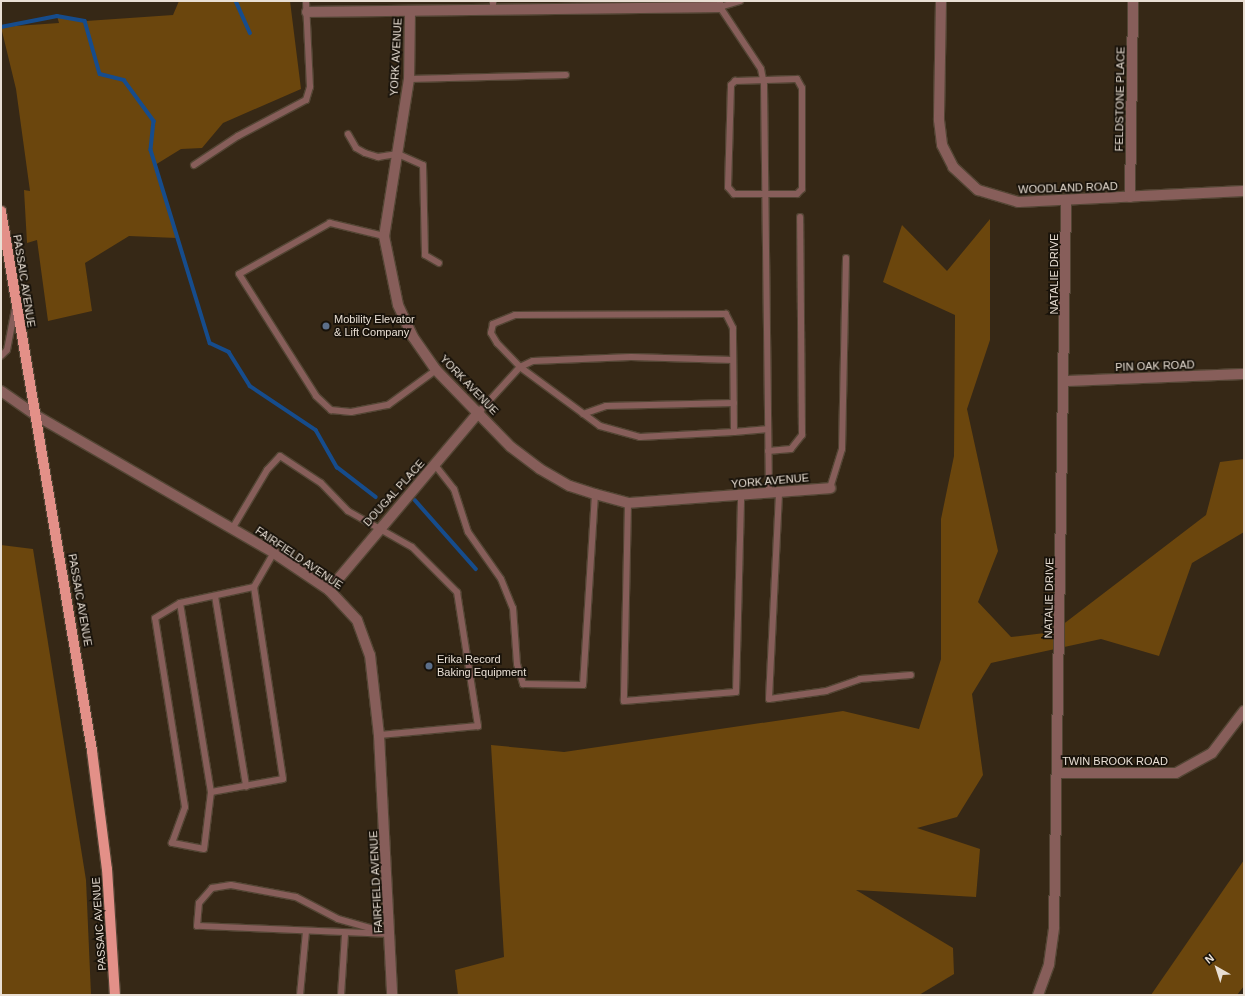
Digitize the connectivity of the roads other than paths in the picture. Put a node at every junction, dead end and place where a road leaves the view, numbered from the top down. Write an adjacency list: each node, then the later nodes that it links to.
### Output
1 (306, 1): 10 (lane)
2 (740, 1): 5 (lane)
3 (941, 1): 20 (street, WOODLAND ROAD)
4 (1133, 1): 19 (street, FELDSTONE PLACE)
5 (721, 3): 8 (street); 13 (lane)
6 (493, 5): 7 (street); 9 (street)
7 (585, 5): 8 (street)
8 (611, 5)
9 (410, 10): 10 (street); 12 (street, YORK AVENUE)
10 (307, 12): 16 (lane)
11 (566, 75): 12 (lane)
12 (409, 79): 15 (street, YORK AVENUE)
13 (763, 79): 18 (lane); 18 (lane); 18 (lane)
14 (348, 134): 15 (lane)
15 (398, 154): 23 (street, YORK AVENUE); 25 (lane)
16 (194, 165)
17 (1244, 191): 19 (street, WOODLAND ROAD)
18 (765, 194): 38 (lane)
19 (1130, 197): 20 (street, WOODLAND ROAD)
20 (1066, 200): 32 (street, NATALIE DRIVE)
21 (1, 211): 26 (main road, PASSAIC AVENUE)
22 (800, 217): 40 (lane)
23 (384, 236): 30 (street, YORK AVENUE); 30 (lane)
24 (846, 258): 42 (lane)
25 (439, 263)
26 (15, 305): 27 (lane); 37 (main road, PASSAIC AVENUE)
27 (1, 356)
28 (734, 360): 29 (lane); 29 (lane); 34 (lane)
29 (520, 367): 35 (lane); 36 (lane)
30 (436, 370): 35 (street, YORK AVENUE)
31 (1244, 374): 32 (street, PIN OAK ROAD)
32 (1066, 381): 57 (street, NATALIE DRIVE)
33 (1, 391): 37 (street, FAIRFIELD AVENUE)
34 (734, 403): 36 (lane); 39 (lane)
35 (479, 412): 41 (street, DOUGAL PLACE); 44 (street, YORK AVENUE)
36 (583, 414): 39 (lane)
37 (37, 416): 47 (street, FAIRFIELD AVENUE); 63 (main road, PASSAIC AVENUE)
38 (766, 429): 39 (lane); 40 (lane)
39 (734, 432)
40 (768, 451): 43 (lane)
41 (435, 465): 44 (lane); 48 (street, DOUGAL PLACE)
42 (830, 488): 43 (street, YORK AVENUE)
43 (774, 493): 45 (street, YORK AVENUE); 54 (lane)
44 (595, 494): 46 (street, YORK AVENUE)
45 (741, 497): 46 (street, YORK AVENUE); 46 (lane)
46 (628, 503)
47 (232, 529): 48 (lane); 49 (street, FAIRFIELD AVENUE)
48 (377, 529): 51 (street, DOUGAL PLACE); 56 (lane)
49 (274, 553): 50 (lane); 51 (street, FAIRFIELD AVENUE)
50 (254, 587): 52 (lane); 58 (lane)
51 (329, 590): 56 (street, FAIRFIELD AVENUE)
52 (215, 596): 53 (lane); 58 (lane)
53 (180, 603): 59 (lane); 59 (lane)
54 (910, 675)
55 (1244, 711): 57 (street, TWIN BROOK ROAD)
56 (379, 735): 62 (street, FAIRFIELD AVENUE)
57 (1056, 773): 67 (street, NATALIE DRIVE)
58 (246, 786): 59 (lane)
59 (211, 792)
60 (306, 932): 61 (lane); 62 (lane); 64 (lane)
61 (345, 934): 62 (lane); 65 (lane)
62 (391, 934): 66 (street, FAIRFIELD AVENUE)
63 (115, 995)
64 (300, 995)
65 (341, 995)
66 (392, 995)
67 (1038, 995)

